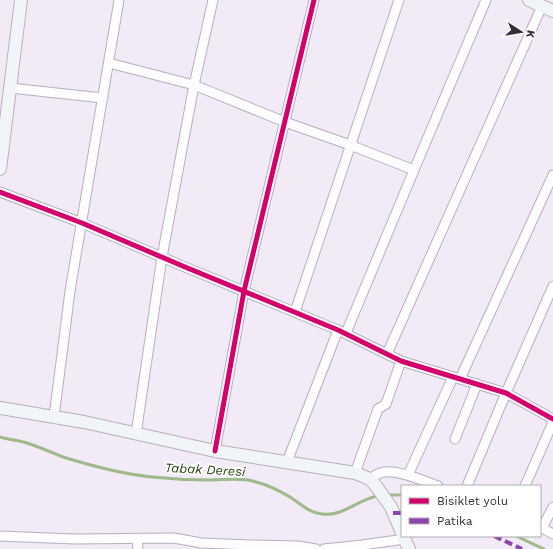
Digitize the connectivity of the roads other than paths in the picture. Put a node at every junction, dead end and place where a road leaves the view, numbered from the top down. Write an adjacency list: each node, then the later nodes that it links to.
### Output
1 (20, 0): 12 (street)
2 (119, 0): 10 (street)
3 (213, 0): 11 (street)
4 (314, 0): 14 (street)
5 (399, 0): 15 (street)
6 (486, 0): 17 (street)
7 (529, 0): 8 (street)
8 (542, 6): 9 (street); 26 (street)
9 (553, 11)
10 (109, 63): 11 (street); 13 (street)
11 (194, 86): 14 (street); 21 (street)
12 (10, 88): 13 (street); 16 (street)
13 (103, 98): 20 (street)
14 (285, 122): 15 (street); 23 (street)
15 (350, 145): 17 (street); 24 (street)
16 (0, 169)
17 (414, 170): 25 (street)
18 (553, 175): 28 (street)
19 (0, 192): 20 (street)
20 (82, 223): 21 (street); 32 (street)
21 (162, 257): 23 (street); 35 (street)
22 (553, 286): 30 (street)
23 (244, 291): 24 (street); 37 (street)
24 (295, 312): 25 (street)
25 (342, 331): 26 (street); 38 (street)
26 (387, 354): 27 (street)
27 (401, 361): 28 (street); 39 (street)
28 (457, 378): 29 (street); 40 (street)
29 (476, 384): 30 (street); 36 (street)
30 (506, 393): 33 (street); 43 (street)
31 (0, 408): 32 (street)
32 (54, 417): 35 (street)
33 (553, 419)
34 (553, 422): 44 (street)
35 (136, 434): 37 (street)
36 (455, 439)
37 (215, 451): 38 (street)
38 (287, 462): 39 (street)
39 (355, 473): 41 (street)
40 (408, 476): 41 (street); 42 (street)
41 (373, 482): 47 (street)
42 (435, 485)
43 (467, 485)
44 (525, 485)
45 (553, 507): 46 (street)
46 (541, 528): 48 (street)
47 (401, 530)
48 (553, 534)
49 (0, 536): 50 (street)
50 (137, 539): 52 (street); 54 (street)
51 (405, 539): 53 (street)
52 (282, 547): 55 (street)
53 (362, 547): 56 (street)
54 (138, 549)
55 (316, 549)
56 (324, 549)

